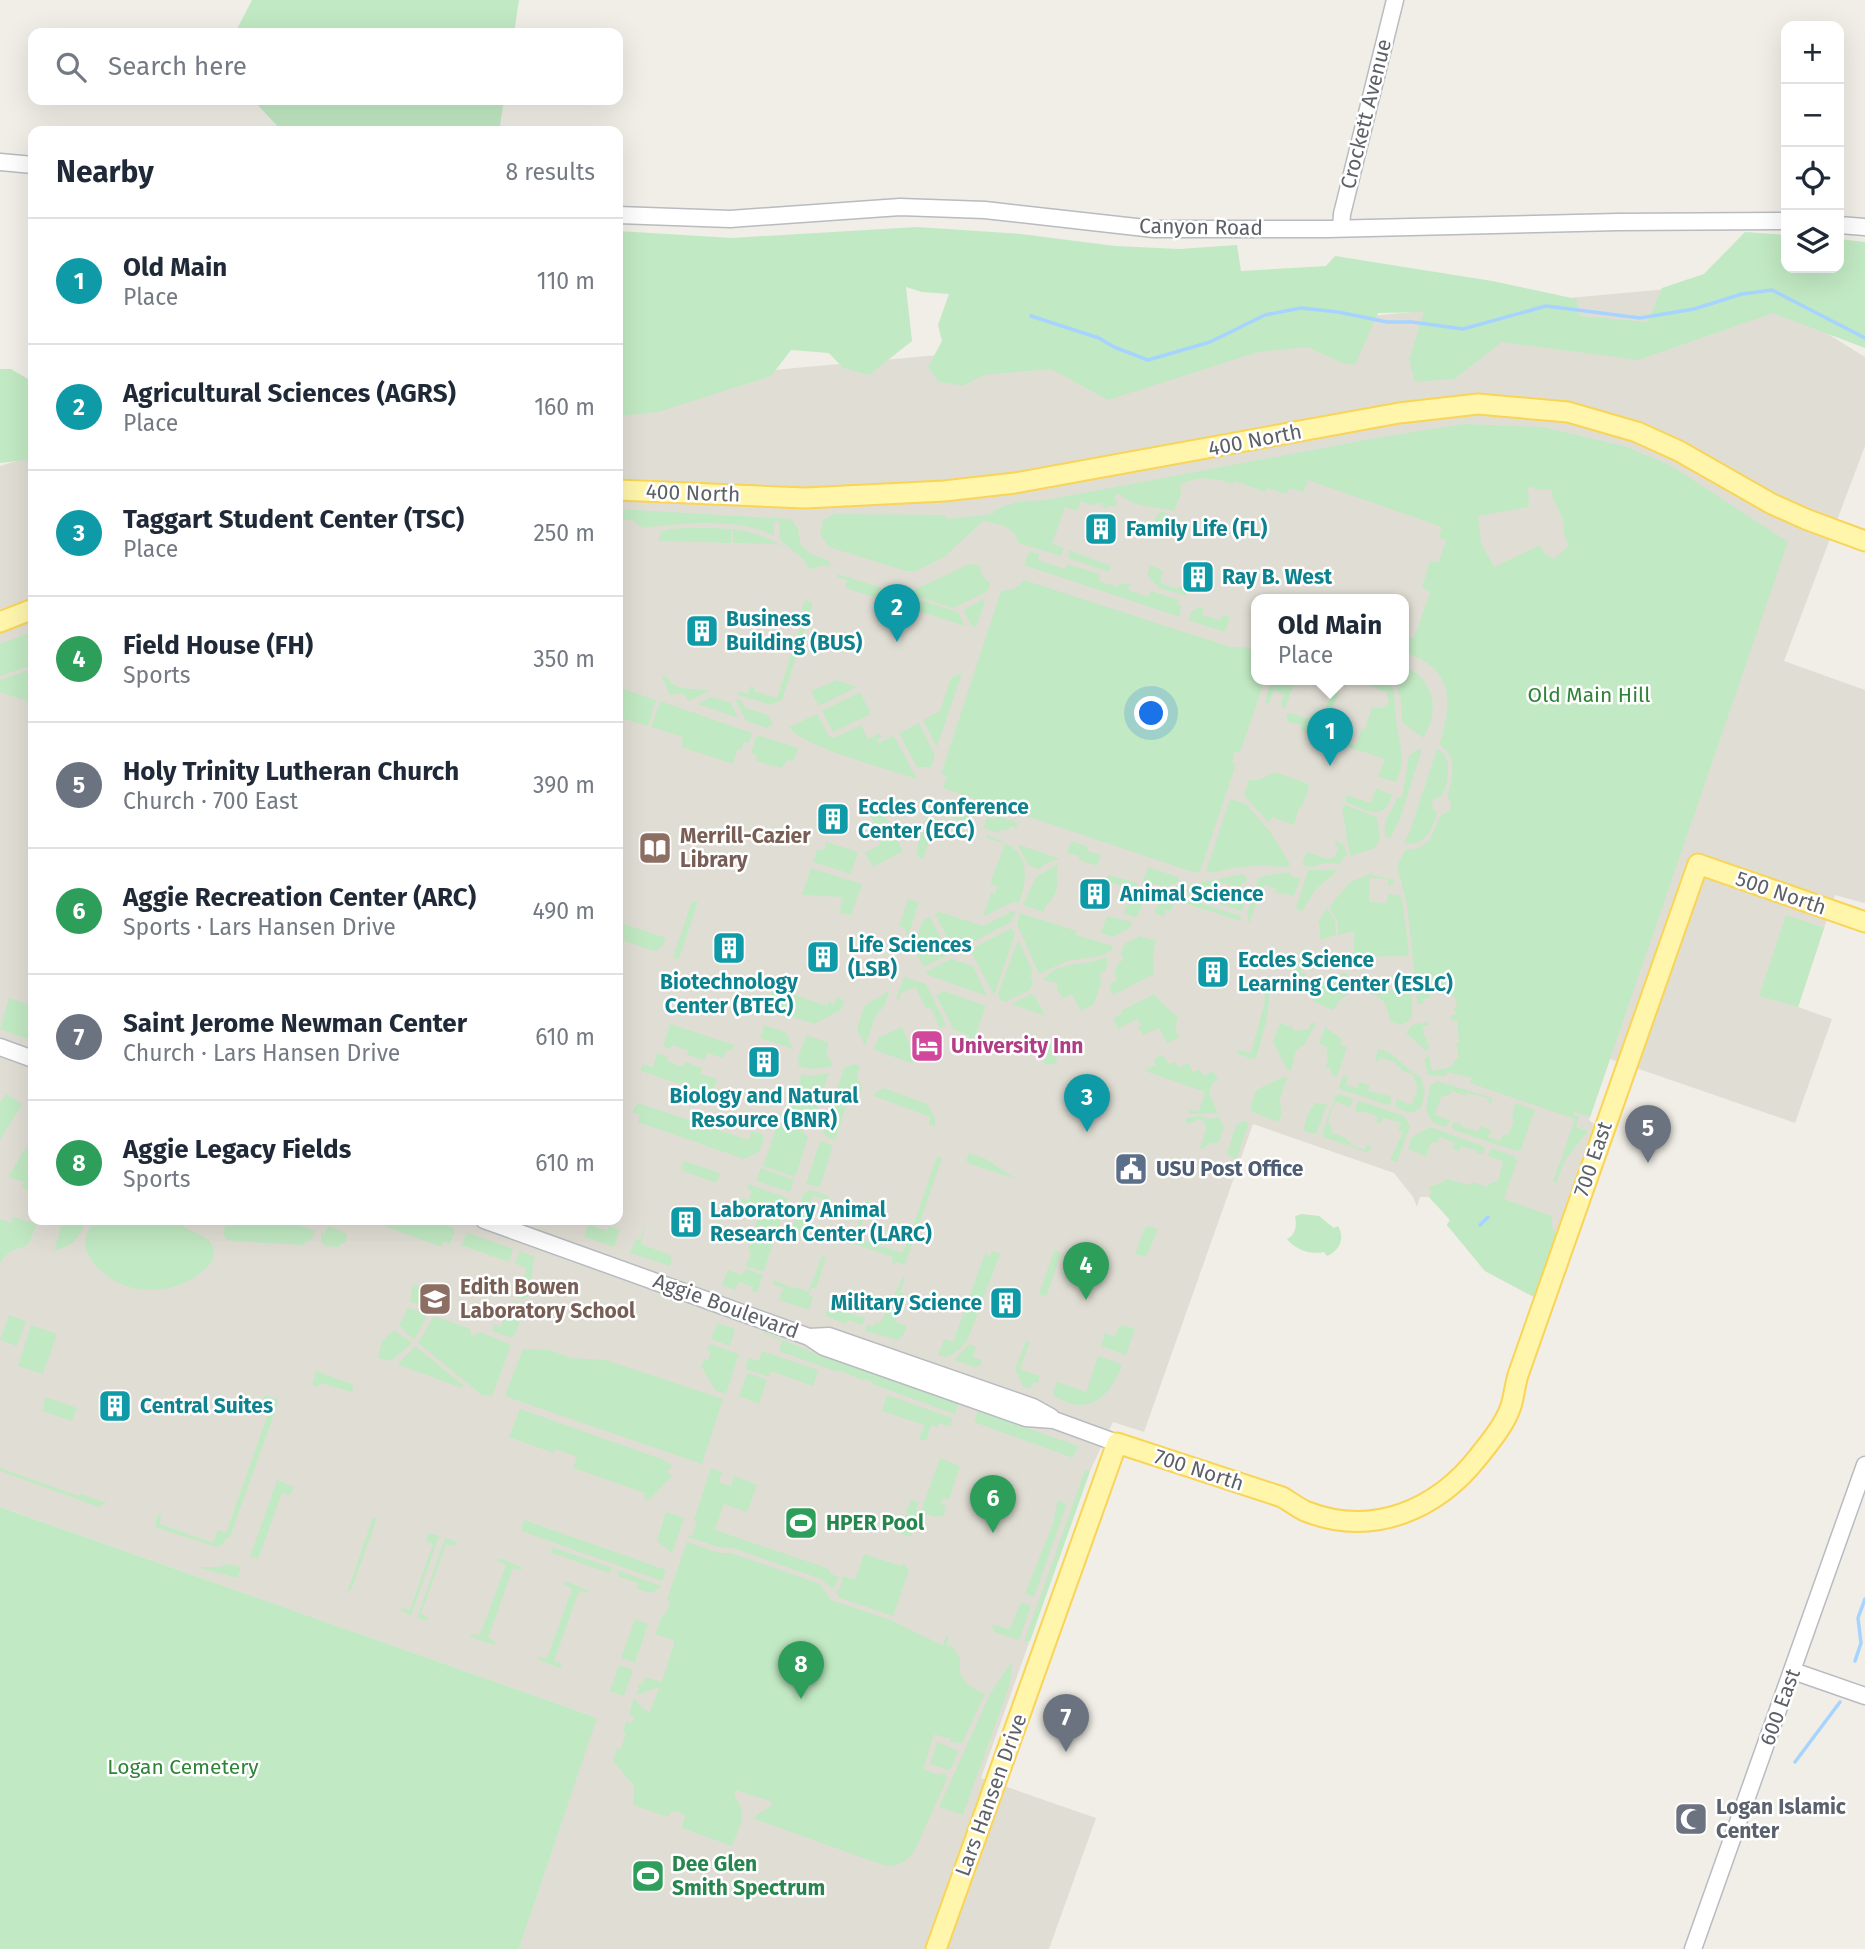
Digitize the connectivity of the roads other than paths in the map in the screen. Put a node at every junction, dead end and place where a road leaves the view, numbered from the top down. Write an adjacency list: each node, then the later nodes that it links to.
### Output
1 (1395, 0): 8 (street, Crockett Avenue)
2 (0, 162): 3 (street)
3 (28, 165)
4 (623, 215): 8 (street, Canyon Road)
5 (1781, 221): 8 (street, Canyon Road)
6 (1844, 225): 7 (street)
7 (1865, 227)
8 (1341, 228)
9 (623, 490): 10 (main road, 400 North)
10 (1865, 541)
11 (28, 611): 12 (main road)
12 (0, 622)
13 (1698, 864): 14 (main road, 500 North); 20 (main road, 700 East)
14 (1865, 922)
15 (0, 1047): 16 (street)
16 (28, 1057)
17 (498, 1225): 18 (street, Aggie Boulevard)
18 (1117, 1443): 20 (main road, 700 North); 23 (main road, Lars Hansen Drive)
19 (1865, 1465): 21 (street, 600 East)
20 (1424, 1499)
21 (1793, 1671): 22 (street); 24 (street, 600 East)
22 (1865, 1696)
23 (936, 1949)
24 (1693, 1949)

